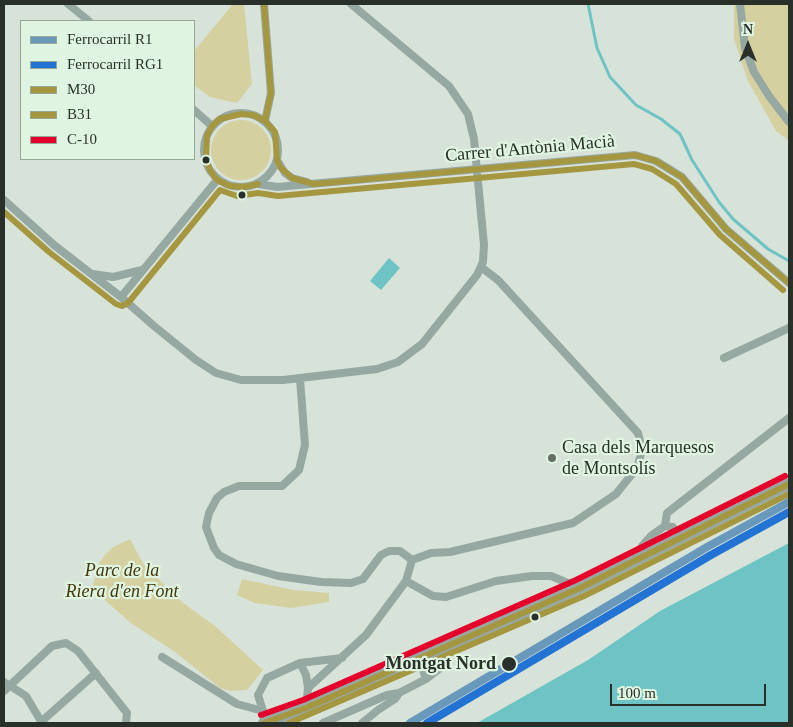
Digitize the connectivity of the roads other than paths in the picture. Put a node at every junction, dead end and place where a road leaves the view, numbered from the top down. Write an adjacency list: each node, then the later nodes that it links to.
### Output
1 (68, 4): 5 (street)
2 (264, 4): 7 (street)
3 (351, 4): 11 (street)
4 (740, 4): 8 (street)
5 (88, 20)
6 (195, 111): 9 (street)
7 (265, 121): 9 (street); 10 (street)
8 (789, 122)
9 (212, 126): 12 (street)
10 (277, 160): 13 (street); 14 (street, Carrer d'Antònia Macià)
11 (477, 169): 14 (street, Carrer d'Antònia Macià); 16 (street); 19 (street, Carrer d'Antònia Macià)
12 (217, 180): 13 (street); 17 (street)
13 (258, 184): 14 (street, Carrer d'Antònia Macià)
14 (314, 184)
15 (4, 200): 18 (street)
16 (481, 267): 23 (street); 28 (street)
17 (144, 269): 18 (street); 20 (street)
18 (90, 272): 20 (street)
19 (789, 283)
20 (121, 297): 23 (street)
21 (789, 328): 22 (street)
22 (724, 358)
23 (300, 379): 28 (street)
24 (789, 418): 26 (street)
25 (789, 484): 27 (main road)
26 (665, 526): 27 (street); 29 (street)
27 (682, 538): 29 (main road)
28 (412, 560): 30 (street)
29 (641, 560): 31 (main road)
30 (406, 581): 31 (street); 34 (street)
31 (580, 588): 32 (main road)
32 (448, 645): 35 (main road); 38 (street)
33 (162, 657): 36 (street)
34 (342, 658): 36 (street); 40 (street)
35 (419, 658): 38 (street); 42 (main road)
36 (300, 663): 40 (street)
37 (96, 673): 39 (street); 43 (street); 44 (street)
38 (426, 679): 41 (street)
39 (5, 686): 43 (street)
40 (308, 688): 42 (street)
41 (399, 693): 46 (street); 47 (street)
42 (306, 708): 45 (main road)
43 (42, 722)
44 (126, 723)
45 (264, 723)
46 (323, 723)
47 (362, 723)

